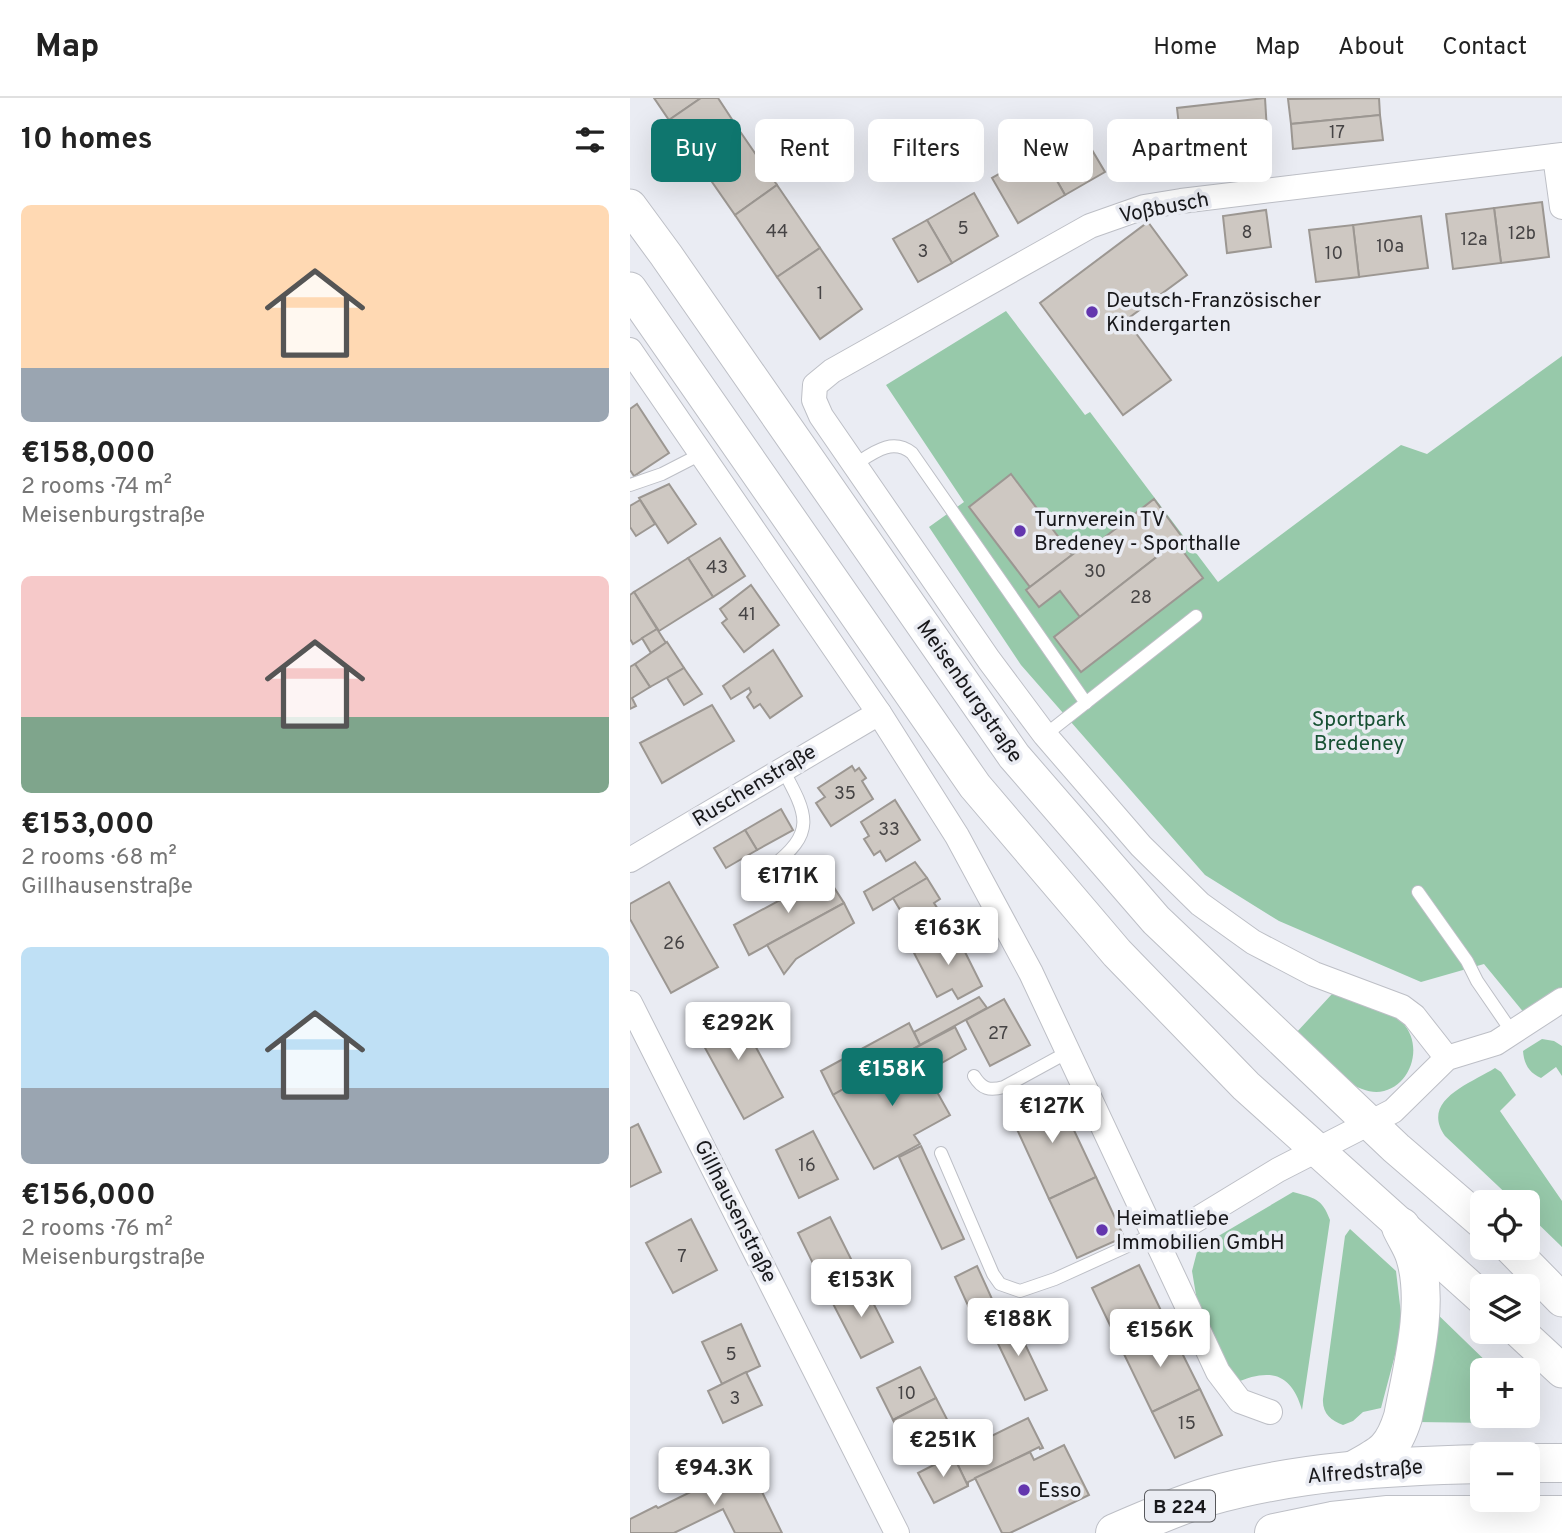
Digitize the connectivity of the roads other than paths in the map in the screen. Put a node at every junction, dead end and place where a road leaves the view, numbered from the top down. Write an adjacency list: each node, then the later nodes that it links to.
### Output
1 (1559, 155): 3 (street, Voßbusch); 6 (street, Voßbusch)
2 (630, 206): 24 (main road, Meisenburgstraße)
3 (1562, 207)
4 (630, 289): 25 (main road)
5 (630, 350): 7 (street)
6 (815, 385): 8 (street, Meisenburgstraße)
7 (701, 454): 9 (lane); 12 (street)
8 (855, 465): 11 (lane); 13 (street, Meisenburgstraße)
9 (630, 485)
10 (1196, 616): 11 (lane)
11 (1086, 703): 13 (lane)
12 (878, 713): 14 (street, Ruschenstraße); 21 (street)
13 (1045, 735): 22 (street, Meisenburgstraße)
14 (782, 768): 15 (street, Ruschenstraße); 16 (lane)
15 (630, 860)
16 (770, 868)
17 (1418, 892): 20 (lane)
18 (1562, 1000): 20 (street)
19 (630, 1003): 41 (street, Gillhausenstraße)
20 (1512, 1032): 22 (street)
21 (1068, 1052): 23 (lane); 29 (street)
22 (1447, 1058): 24 (street)
23 (974, 1076)
24 (1371, 1124): 25 (street); 27 (main road, Meisenburgstraße)
25 (1319, 1151): 28 (main road); 29 (street)
26 (941, 1153): 29 (lane)
27 (1470, 1211)
28 (1401, 1227): 31 (main road); 39 (main road)
29 (1156, 1239): 35 (street)
30 (1523, 1260): 32 (main road)
31 (1470, 1287)
32 (1562, 1300)
33 (1533, 1344): 34 (main road)
34 (1562, 1371)
35 (1270, 1412)
36 (1540, 1463): 37 (main road)
37 (1562, 1463)
38 (1470, 1464): 39 (main road, Alfredstraße / B 224)
39 (1356, 1469): 42 (main road, Alfredstraße / B 224)
40 (1562, 1515): 43 (main road)
41 (897, 1533)
42 (1115, 1533)
43 (1274, 1533)

